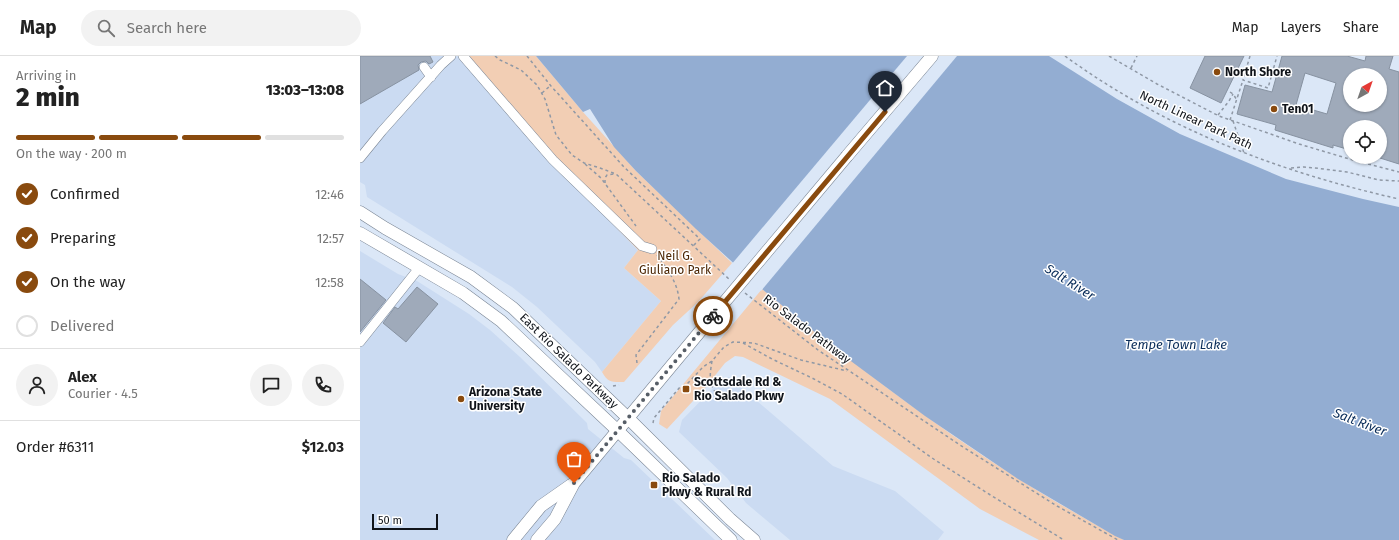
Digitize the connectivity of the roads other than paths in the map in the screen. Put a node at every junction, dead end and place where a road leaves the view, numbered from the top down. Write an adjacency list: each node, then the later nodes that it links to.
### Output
1 (451, 56): 5 (street)
2 (463, 56): 9 (street)
3 (932, 56): 12 (main road, bridge)
4 (424, 67): 5 (street)
5 (431, 76): 6 (street)
6 (360, 158)
7 (360, 212): 12 (main road, East Rio Salado Parkway)
8 (360, 233): 10 (main road, East Rio Salado Parkway)
9 (652, 249)
10 (420, 268): 11 (street); 13 (main road, East Rio Salado Parkway)
11 (360, 342)
12 (628, 418): 13 (main road); 18 (main road, East Rio Salado Parkway)
13 (618, 431): 14 (main road); 17 (main road, East Rio Salado Parkway)
14 (574, 483): 15 (main road); 16 (main road)
15 (512, 540)
16 (537, 540)
17 (731, 540)
18 (754, 540)

